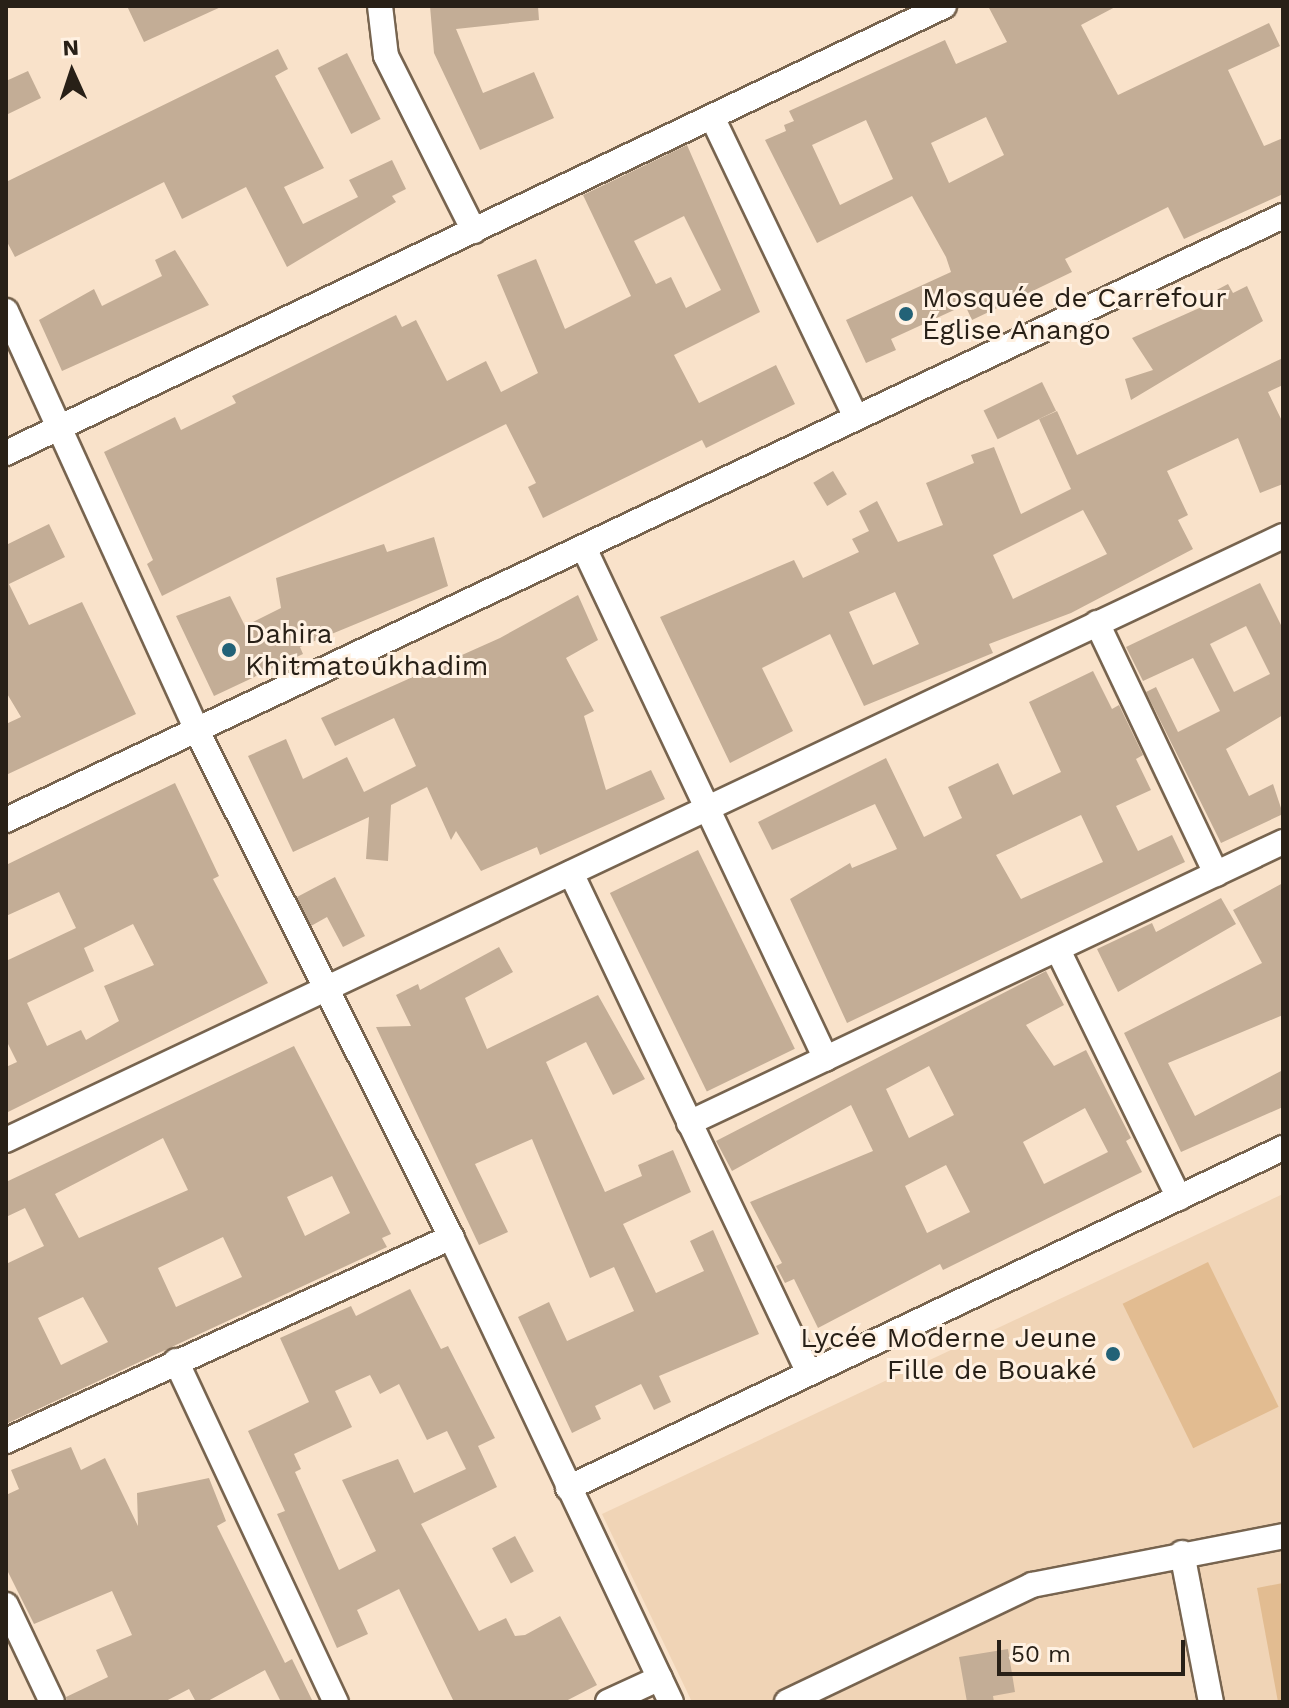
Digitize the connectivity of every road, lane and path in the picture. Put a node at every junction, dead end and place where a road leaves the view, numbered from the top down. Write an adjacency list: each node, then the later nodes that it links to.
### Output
1 (380, 6): 5 (street)
2 (944, 6): 3 (street)
3 (712, 117): 5 (street); 7 (street)
4 (1283, 216): 7 (street)
5 (474, 231): 8 (street)
6 (6, 311): 8 (street)
7 (856, 417): 11 (street)
8 (57, 429): 9 (street); 13 (street)
9 (6, 453)
10 (1283, 536): 12 (street)
11 (584, 548): 13 (street); 14 (street)
12 (1097, 623): 14 (street); 18 (street)
13 (197, 731): 15 (street); 20 (street)
14 (706, 809): 17 (street); 21 (street)
15 (6, 820)
16 (1283, 842): 18 (street)
17 (571, 873): 20 (street); 22 (street)
18 (1216, 874): 19 (street)
19 (1058, 950): 21 (street); 25 (street)
20 (327, 988): 23 (street); 26 (street)
21 (826, 1059): 22 (street)
22 (689, 1123): 28 (street)
23 (6, 1140)
24 (1283, 1148): 25 (street)
25 (1179, 1198): 28 (street)
26 (451, 1237): 27 (street); 30 (street)
27 (176, 1361): 29 (street); 36 (street)
28 (809, 1373): 30 (street)
29 (6, 1441)
30 (568, 1488): 34 (street)
31 (1283, 1536): 32 (street)
32 (1182, 1553): 39 (street); 40 (street)
33 (6, 1605): 35 (street)
34 (660, 1678): 37 (street); 38 (street)
35 (52, 1702)
36 (336, 1702)
37 (608, 1702)
38 (671, 1702)
39 (787, 1702)
40 (1211, 1702)

